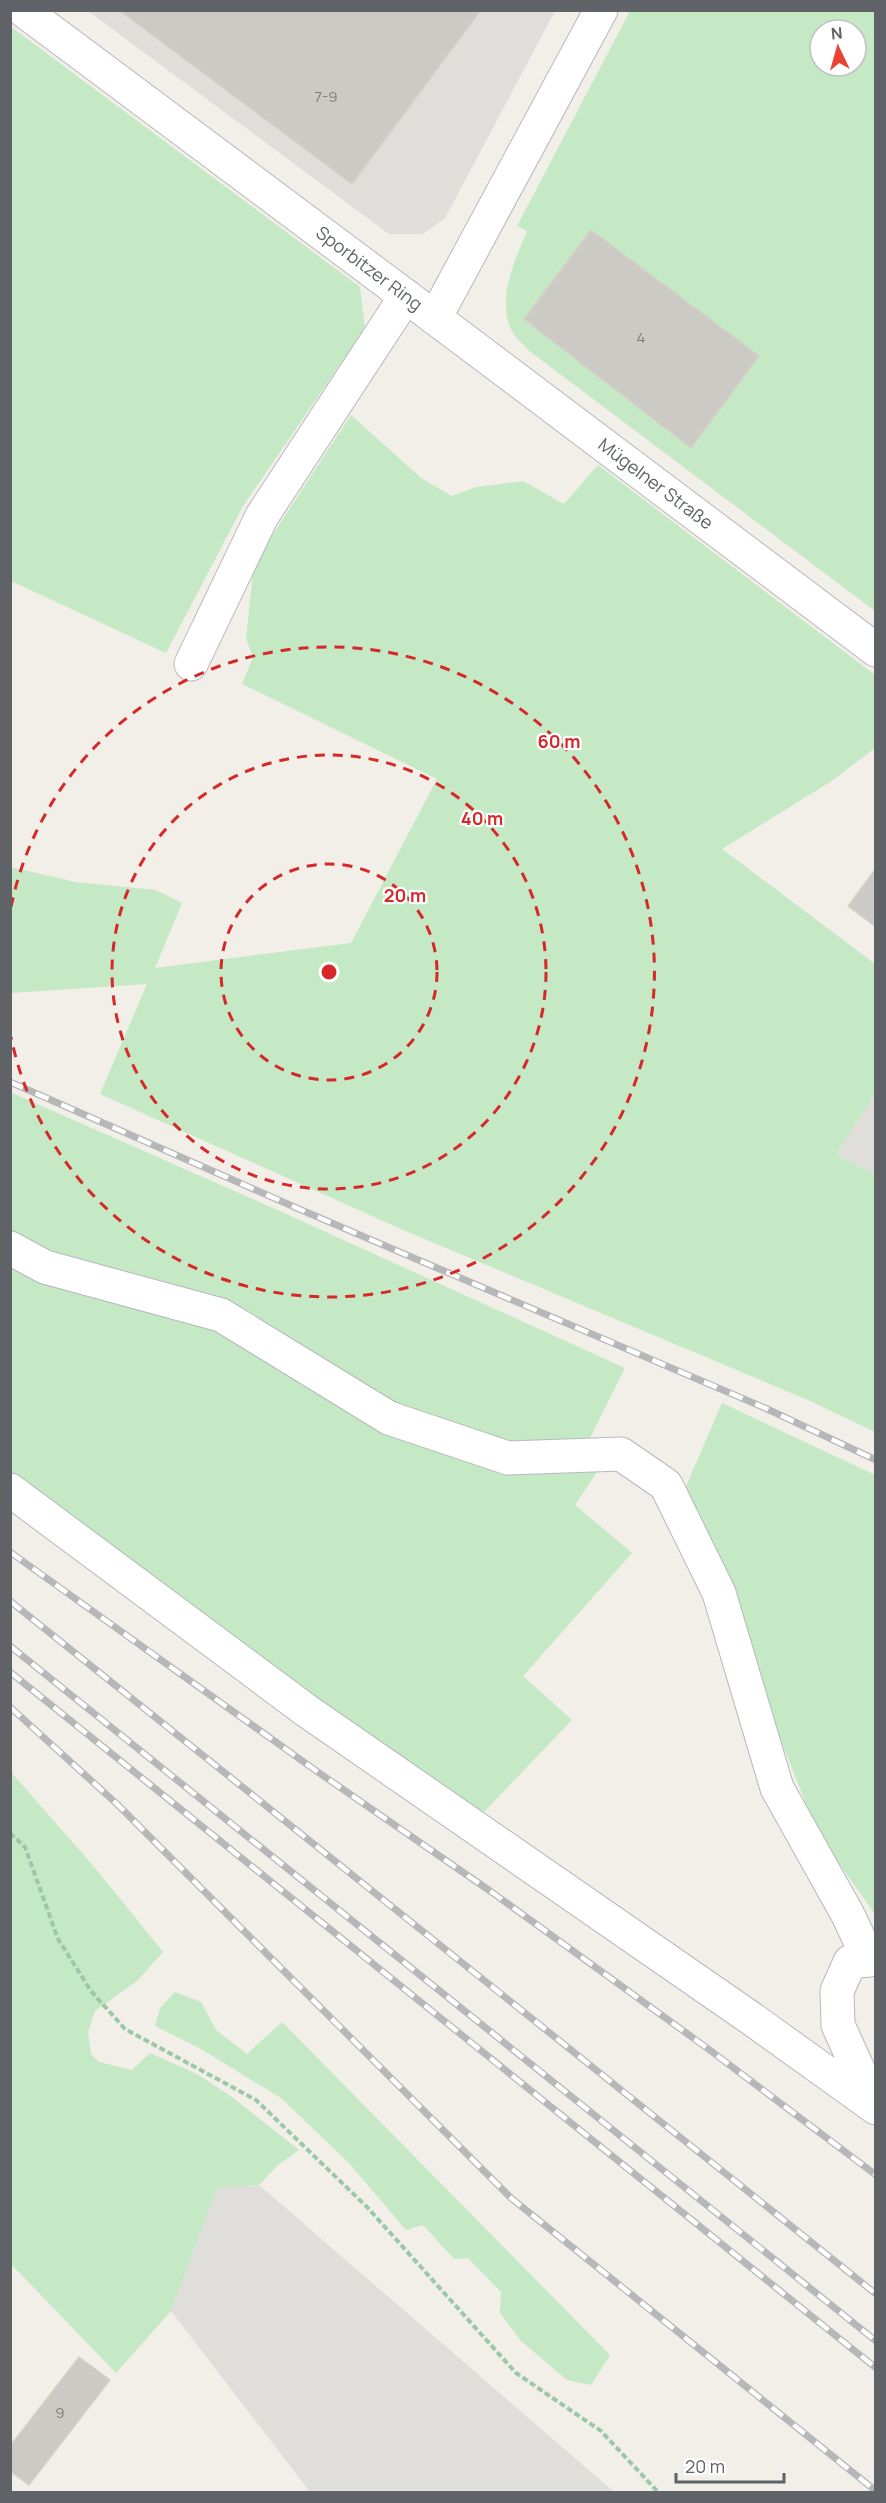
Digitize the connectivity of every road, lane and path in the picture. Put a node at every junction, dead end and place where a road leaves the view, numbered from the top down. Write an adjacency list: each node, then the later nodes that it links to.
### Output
1 (23, 10): 3 (street, Sporbitzer Ring)
2 (602, 10): 4 (street, Sporbitzer Ring)
3 (405, 296): 4 (street, Sporbitzer Ring); 6 (street)
4 (435, 318): 5 (street, Mügelner Straße)
5 (876, 650)
6 (191, 664)
7 (10, 1248): 10 (street)
8 (10, 1490): 11 (street)
9 (10, 1833): 12 (path)
10 (872, 1960): 11 (street)
11 (876, 2107)
12 (658, 2493)

